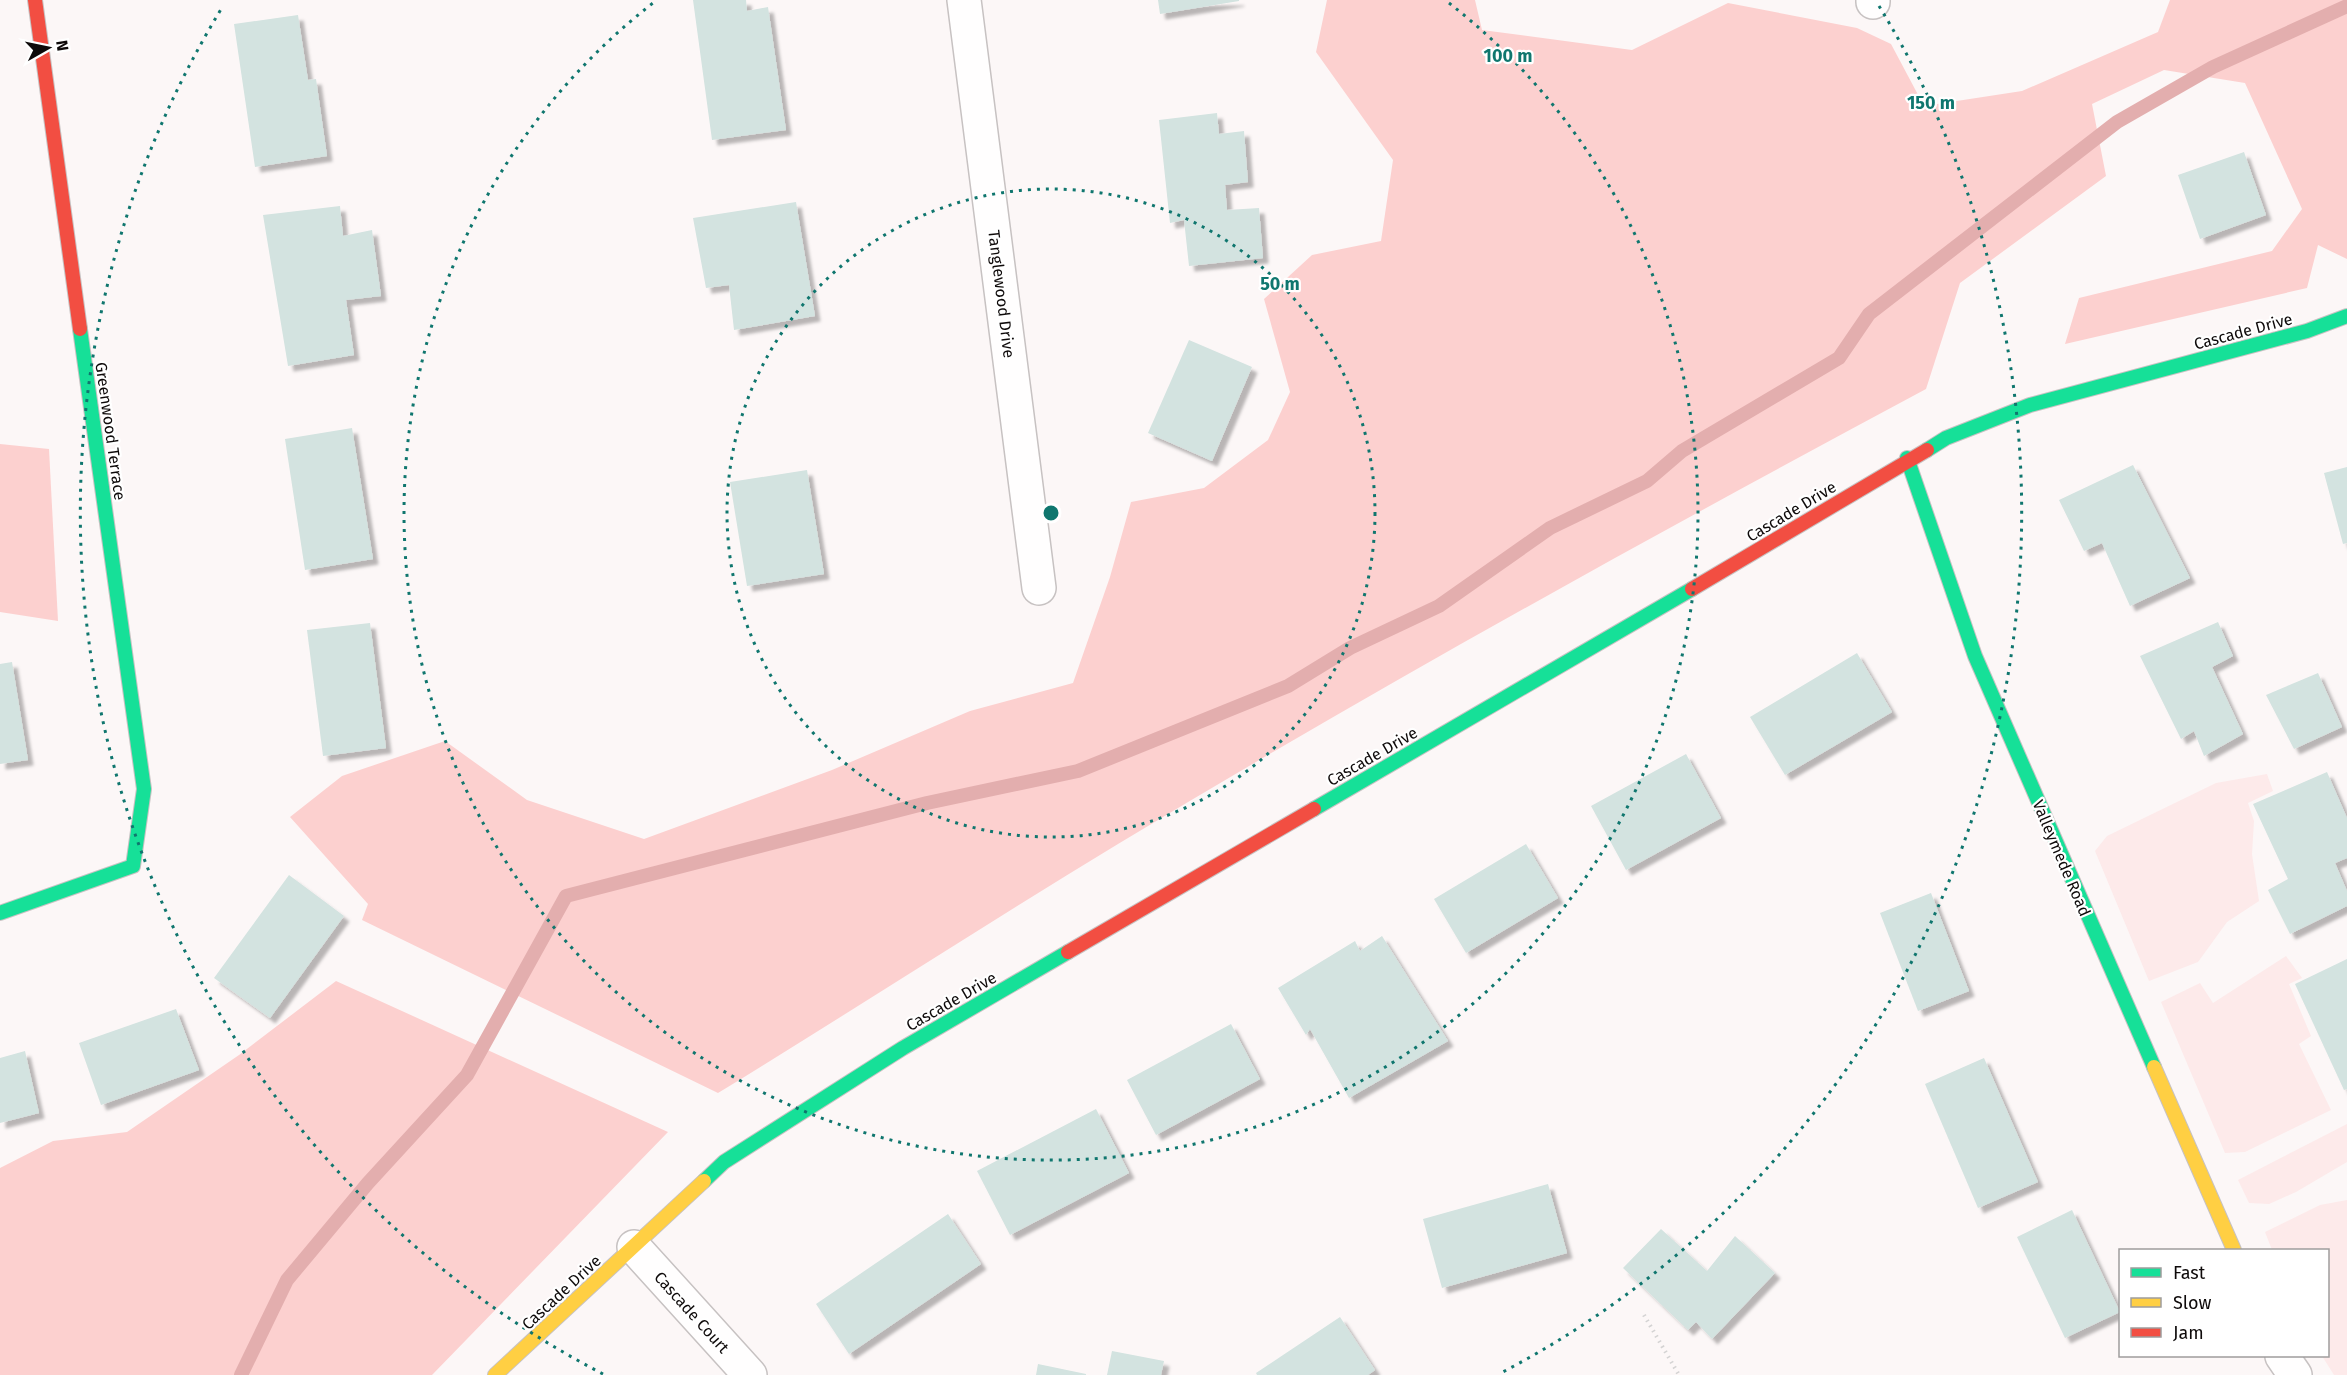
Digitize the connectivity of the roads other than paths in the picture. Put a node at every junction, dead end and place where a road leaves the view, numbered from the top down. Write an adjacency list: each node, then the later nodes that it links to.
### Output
1 (35, 0): 6 (street, Greenwood Terrace)
2 (964, 0): 5 (street, Tanglewood Drive)
3 (2347, 316): 4 (street, Cascade Drive)
4 (1907, 458): 7 (street, Cascade Drive); 8 (street, Valleymede Road)
5 (1039, 588)
6 (0, 913)
7 (634, 1247): 10 (street, Cascade Drive); 11 (street, Cascade Court)
8 (2233, 1249)
9 (2283, 1357): 12 (street)
10 (495, 1375)
11 (750, 1375)
12 (2295, 1375)

